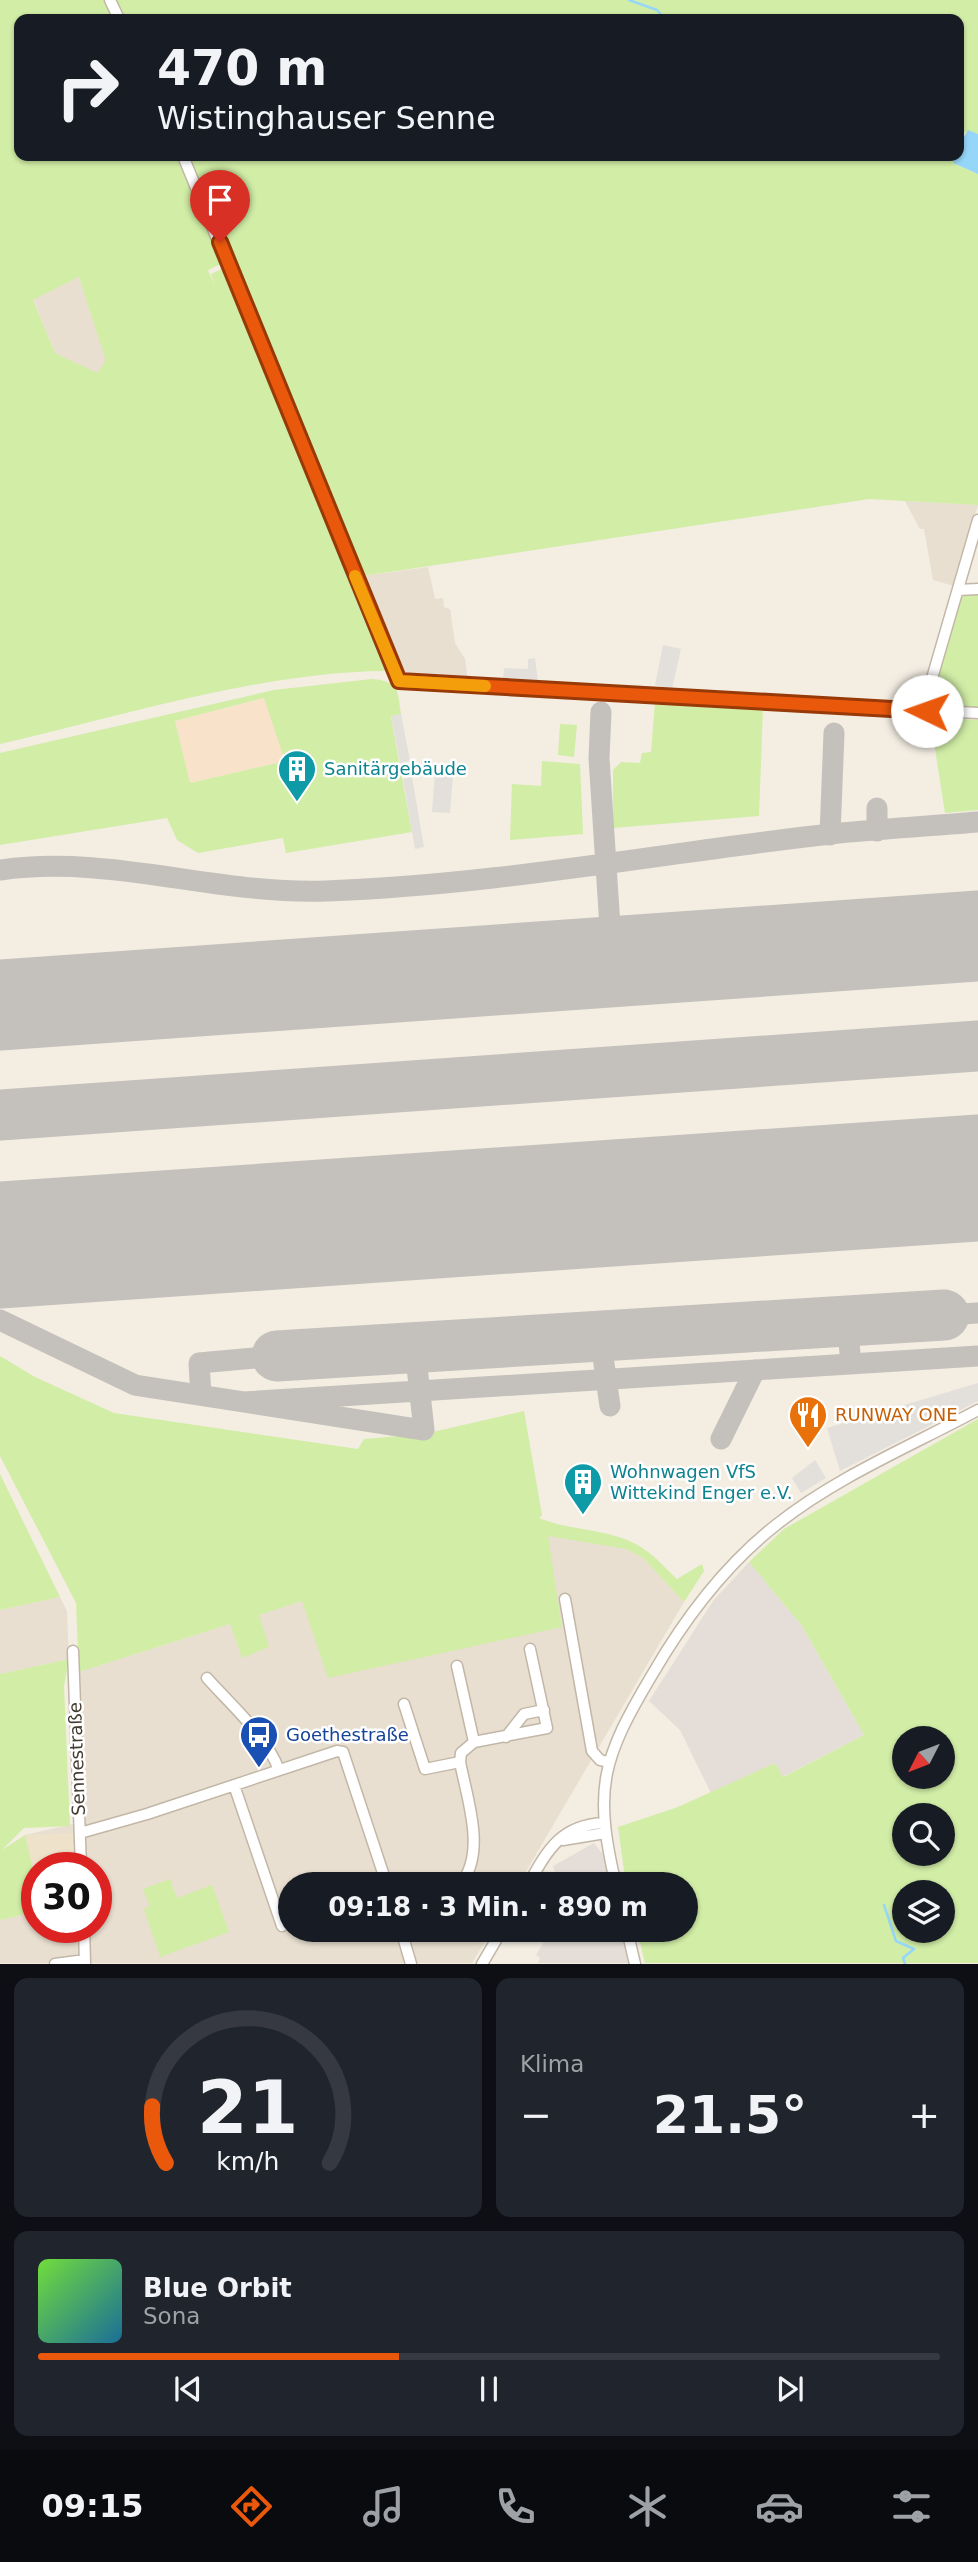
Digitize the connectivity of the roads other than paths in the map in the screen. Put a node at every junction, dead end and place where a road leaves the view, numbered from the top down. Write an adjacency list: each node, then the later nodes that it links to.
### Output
1 (185, 161): 5 (street)
2 (978, 520): 4 (street)
3 (978, 589): 4 (street)
4 (958, 590): 5 (street)
5 (927, 711): 6 (street)
6 (978, 713)
7 (978, 1410): 18 (street)
8 (565, 1599): 18 (street)
9 (530, 1649): 14 (street)
10 (73, 1651): 22 (street, Sennestraße)
11 (457, 1666): 16 (street)
12 (207, 1678): 19 (street)
13 (404, 1704): 17 (street)
14 (544, 1710): 15 (street); 15 (street)
15 (506, 1737): 16 (street)
16 (474, 1742): 17 (street)
17 (460, 1762): 25 (street)
18 (608, 1762): 21 (street)
19 (279, 1770): 20 (street); 24 (street)
20 (234, 1785): 22 (street); 28 (street)
21 (604, 1828): 26 (street); 27 (street)
22 (80, 1833): 23 (street, Sennestraße)
23 (81, 1852)
24 (383, 1872)
25 (469, 1872)
26 (535, 1872)
27 (613, 1872)
28 (278, 1914)
29 (405, 1942): 35 (street)
30 (495, 1942): 36 (street)
31 (630, 1942): 37 (street)
32 (84, 1943): 33 (street)
33 (85, 1962): 34 (street)
34 (55, 1964)
35 (411, 1964)
36 (482, 1964)
37 (635, 1964)

